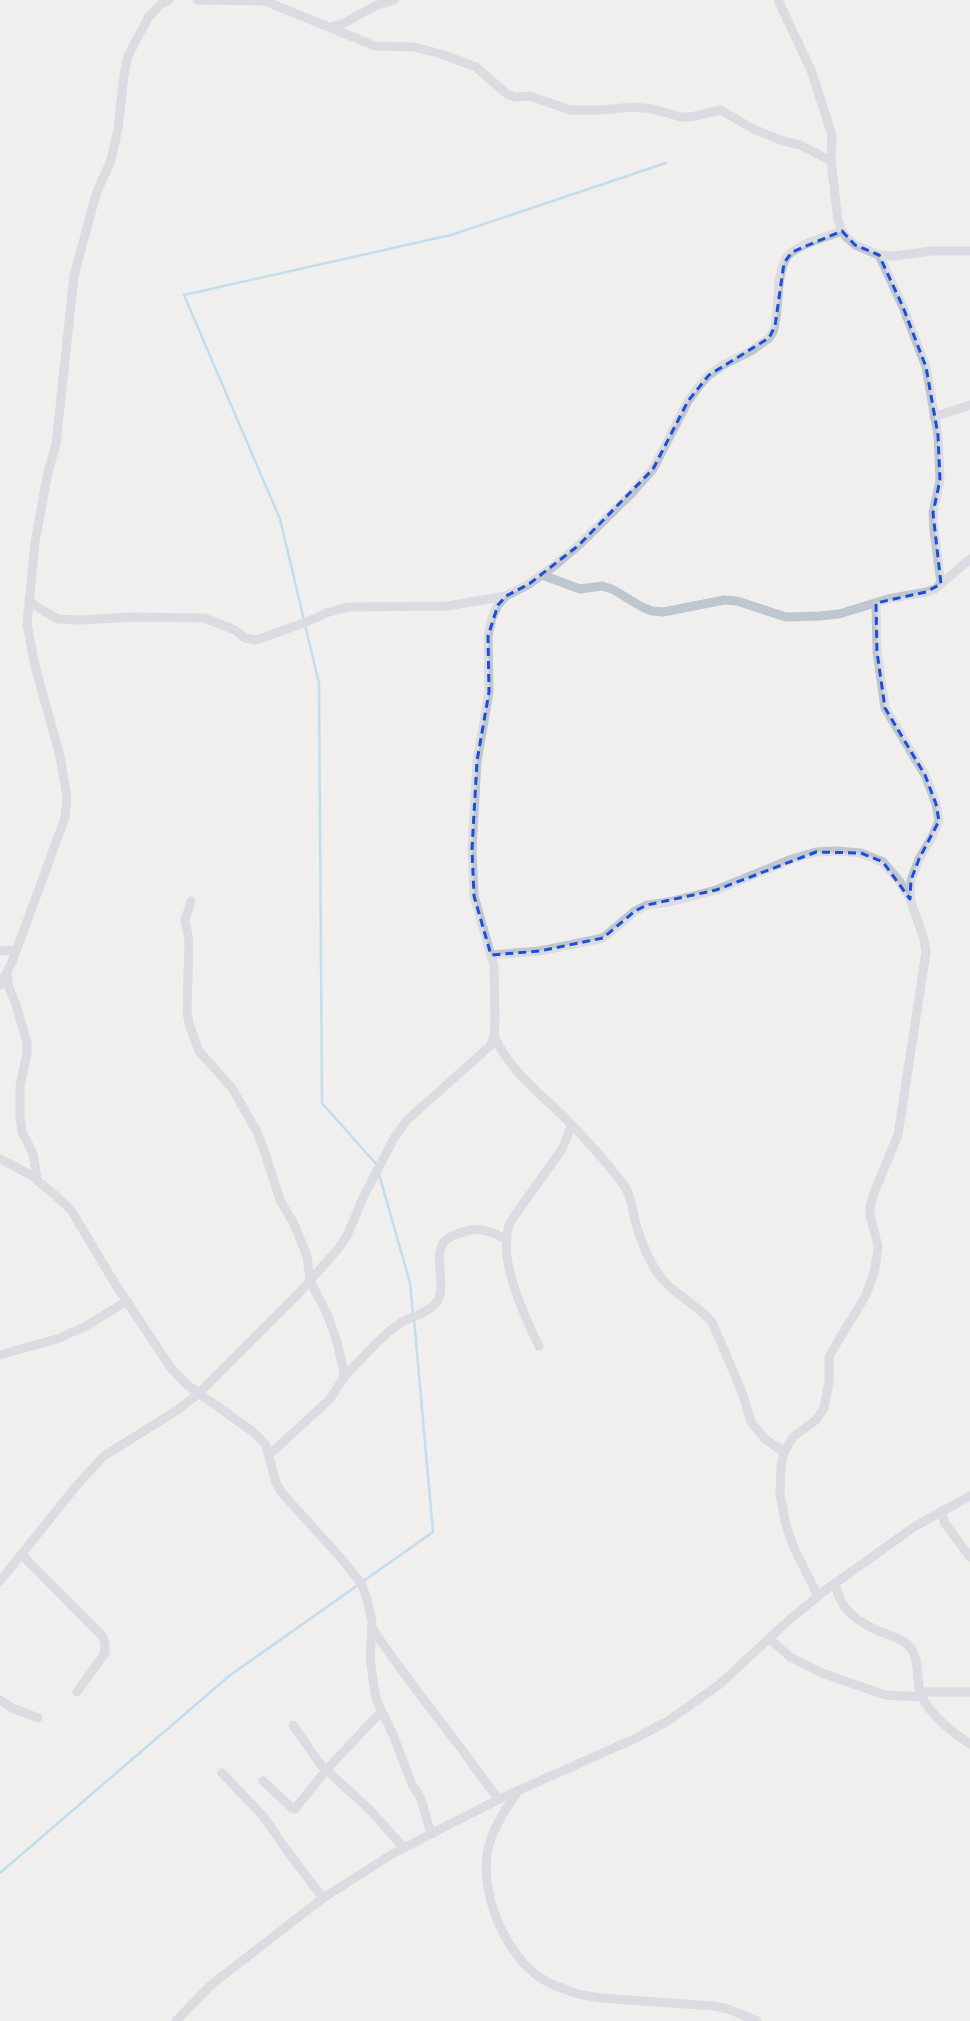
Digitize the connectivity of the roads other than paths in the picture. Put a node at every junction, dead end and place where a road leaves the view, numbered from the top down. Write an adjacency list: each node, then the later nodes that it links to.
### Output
1 (169, 0): 16 (street)
2 (197, 0): 5 (street)
3 (394, 0): 5 (street)
4 (778, 0): 6 (street)
5 (330, 27): 6 (street)
6 (832, 160): 7 (street)
7 (842, 231): 9 (street); 13 (street)
8 (970, 251): 9 (street)
9 (879, 255): 11 (street)
10 (970, 405): 11 (street)
11 (934, 417): 14 (street)
12 (970, 559): 14 (street)
13 (542, 574): 15 (street); 17 (street)
14 (941, 584): 17 (street)
15 (506, 596): 16 (street); 22 (street)
16 (29, 600): 20 (street)
17 (876, 603): 18 (street)
18 (910, 899): 22 (street); 36 (street)
19 (192, 901): 30 (street)
20 (15, 950): 21 (street); 23 (street)
21 (0, 951)
22 (492, 955): 25 (street)
23 (7, 972): 24 (street); 28 (street)
24 (0, 985)
25 (494, 1036): 26 (street); 30 (street)
26 (572, 1125): 29 (street); 36 (street)
27 (0, 1159): 28 (street)
28 (38, 1180): 31 (street)
29 (507, 1240): 32 (street); 34 (street)
30 (310, 1281): 34 (street); 35 (street)
31 (127, 1301): 33 (street); 35 (street)
32 (539, 1346)
33 (0, 1355)
34 (344, 1377): 37 (street)
35 (199, 1393): 37 (street); 40 (street)
36 (784, 1452): 44 (street)
37 (270, 1454): 45 (street)
38 (970, 1496): 39 (street)
39 (942, 1512): 41 (street); 43 (street)
40 (22, 1555): 42 (street); 47 (street)
41 (970, 1557)
42 (0, 1581)
43 (835, 1584): 44 (street); 49 (street)
44 (818, 1596): 46 (street)
45 (372, 1628): 51 (street); 59 (street)
46 (769, 1638): 49 (street); 58 (street)
47 (77, 1692)
48 (970, 1692): 49 (street)
49 (922, 1695): 54 (street)
50 (0, 1700): 52 (street)
51 (381, 1712): 55 (street); 60 (street)
52 (38, 1718)
53 (294, 1725): 55 (street)
54 (970, 1744)
55 (326, 1770): 57 (street); 61 (street)
56 (222, 1773): 62 (street)
57 (263, 1781)
58 (519, 1790): 59 (street); 64 (street)
59 (499, 1799): 60 (street)
60 (431, 1834): 61 (street)
61 (404, 1848): 62 (street)
62 (323, 1898): 63 (street)
63 (176, 2021)
64 (757, 2021)

